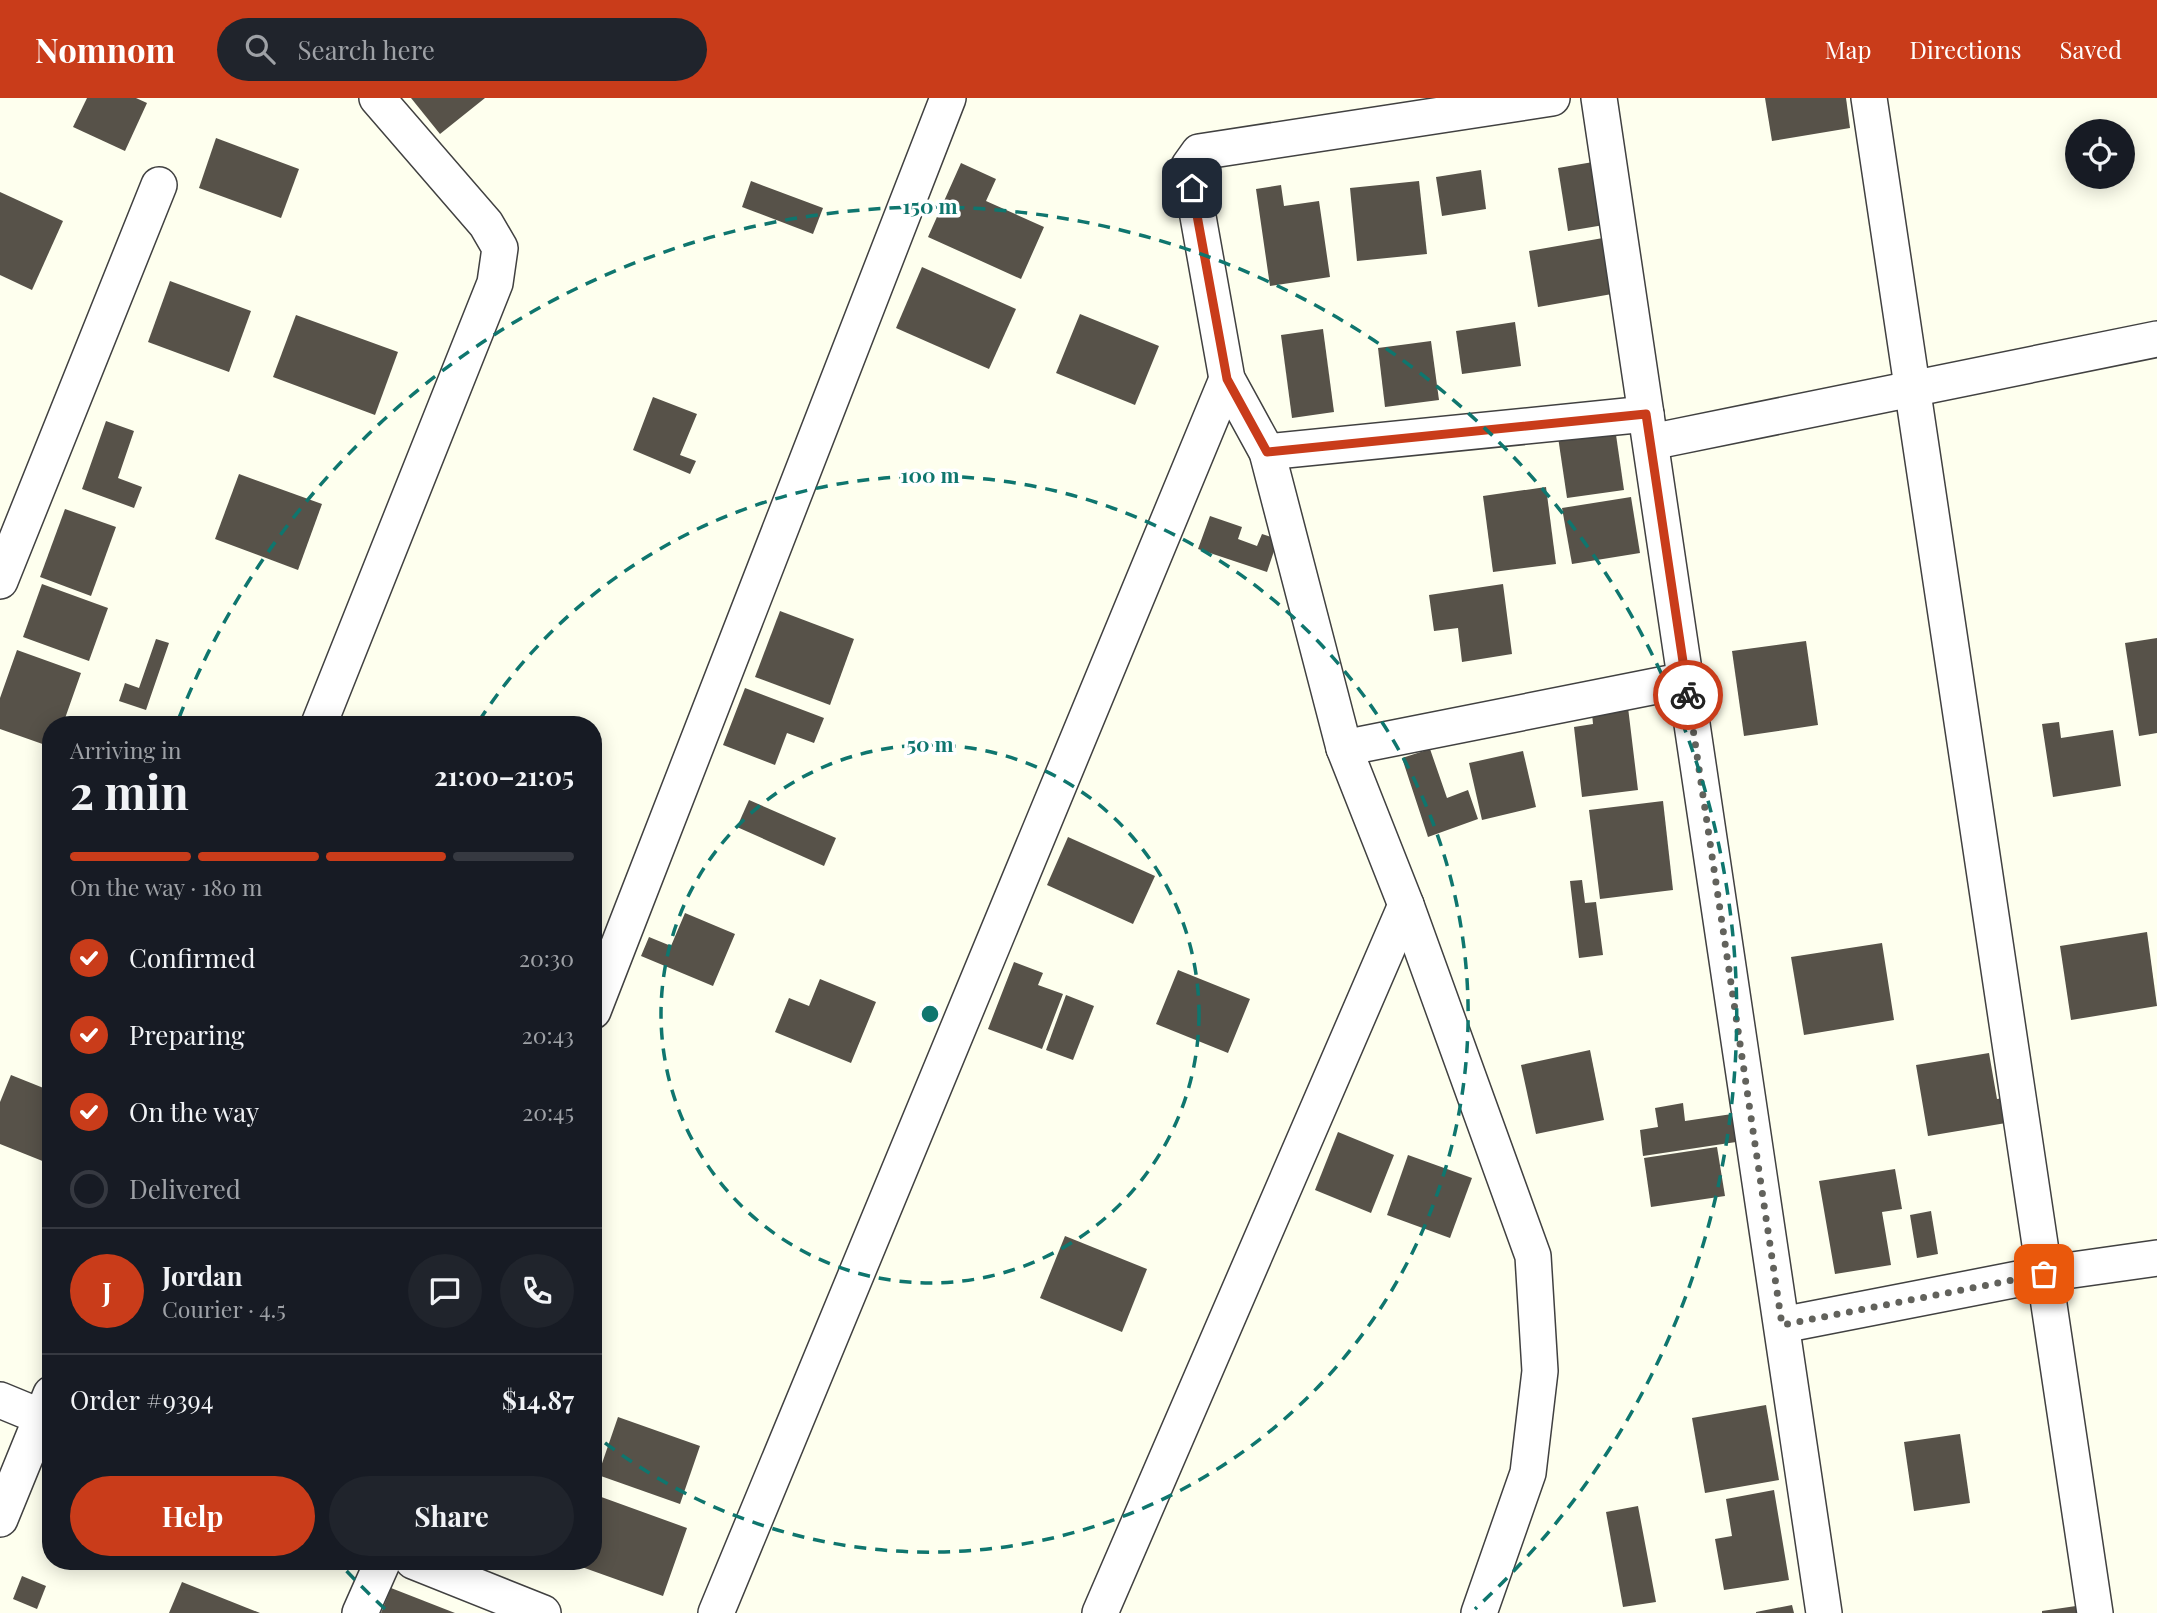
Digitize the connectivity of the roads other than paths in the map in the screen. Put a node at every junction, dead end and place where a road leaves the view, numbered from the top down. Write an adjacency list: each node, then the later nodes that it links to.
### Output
1 (377, 98): 14 (street)
2 (948, 98): 17 (street)
3 (1552, 98): 8 (street)
4 (1599, 98): 10 (street)
5 (1869, 98): 9 (street)
6 (159, 185): 12 (street)
7 (2157, 339): 9 (street)
8 (1227, 379): 11 (street); 29 (street)
9 (1911, 388): 10 (street); 19 (street)
10 (1648, 428): 11 (street); 13 (street)
11 (1267, 452): 15 (street)
12 (0, 581)
13 (1686, 680): 15 (street); 20 (street)
14 (322, 716)
15 (1344, 748): 16 (street)
16 (1406, 905): 30 (street); 31 (street)
17 (602, 988)
18 (2157, 1258): 19 (street)
19 (2044, 1274): 20 (street); 33 (street)
20 (1782, 1325): 32 (street)
21 (0, 1400): 22 (street)
22 (42, 1410)
23 (42, 1424): 24 (street)
24 (0, 1519)
25 (379, 1570): 27 (street)
26 (436, 1570): 28 (street)
27 (360, 1613)
28 (543, 1613)
29 (716, 1613)
30 (1100, 1613)
31 (1479, 1613)
32 (1824, 1613)
33 (2095, 1613)

